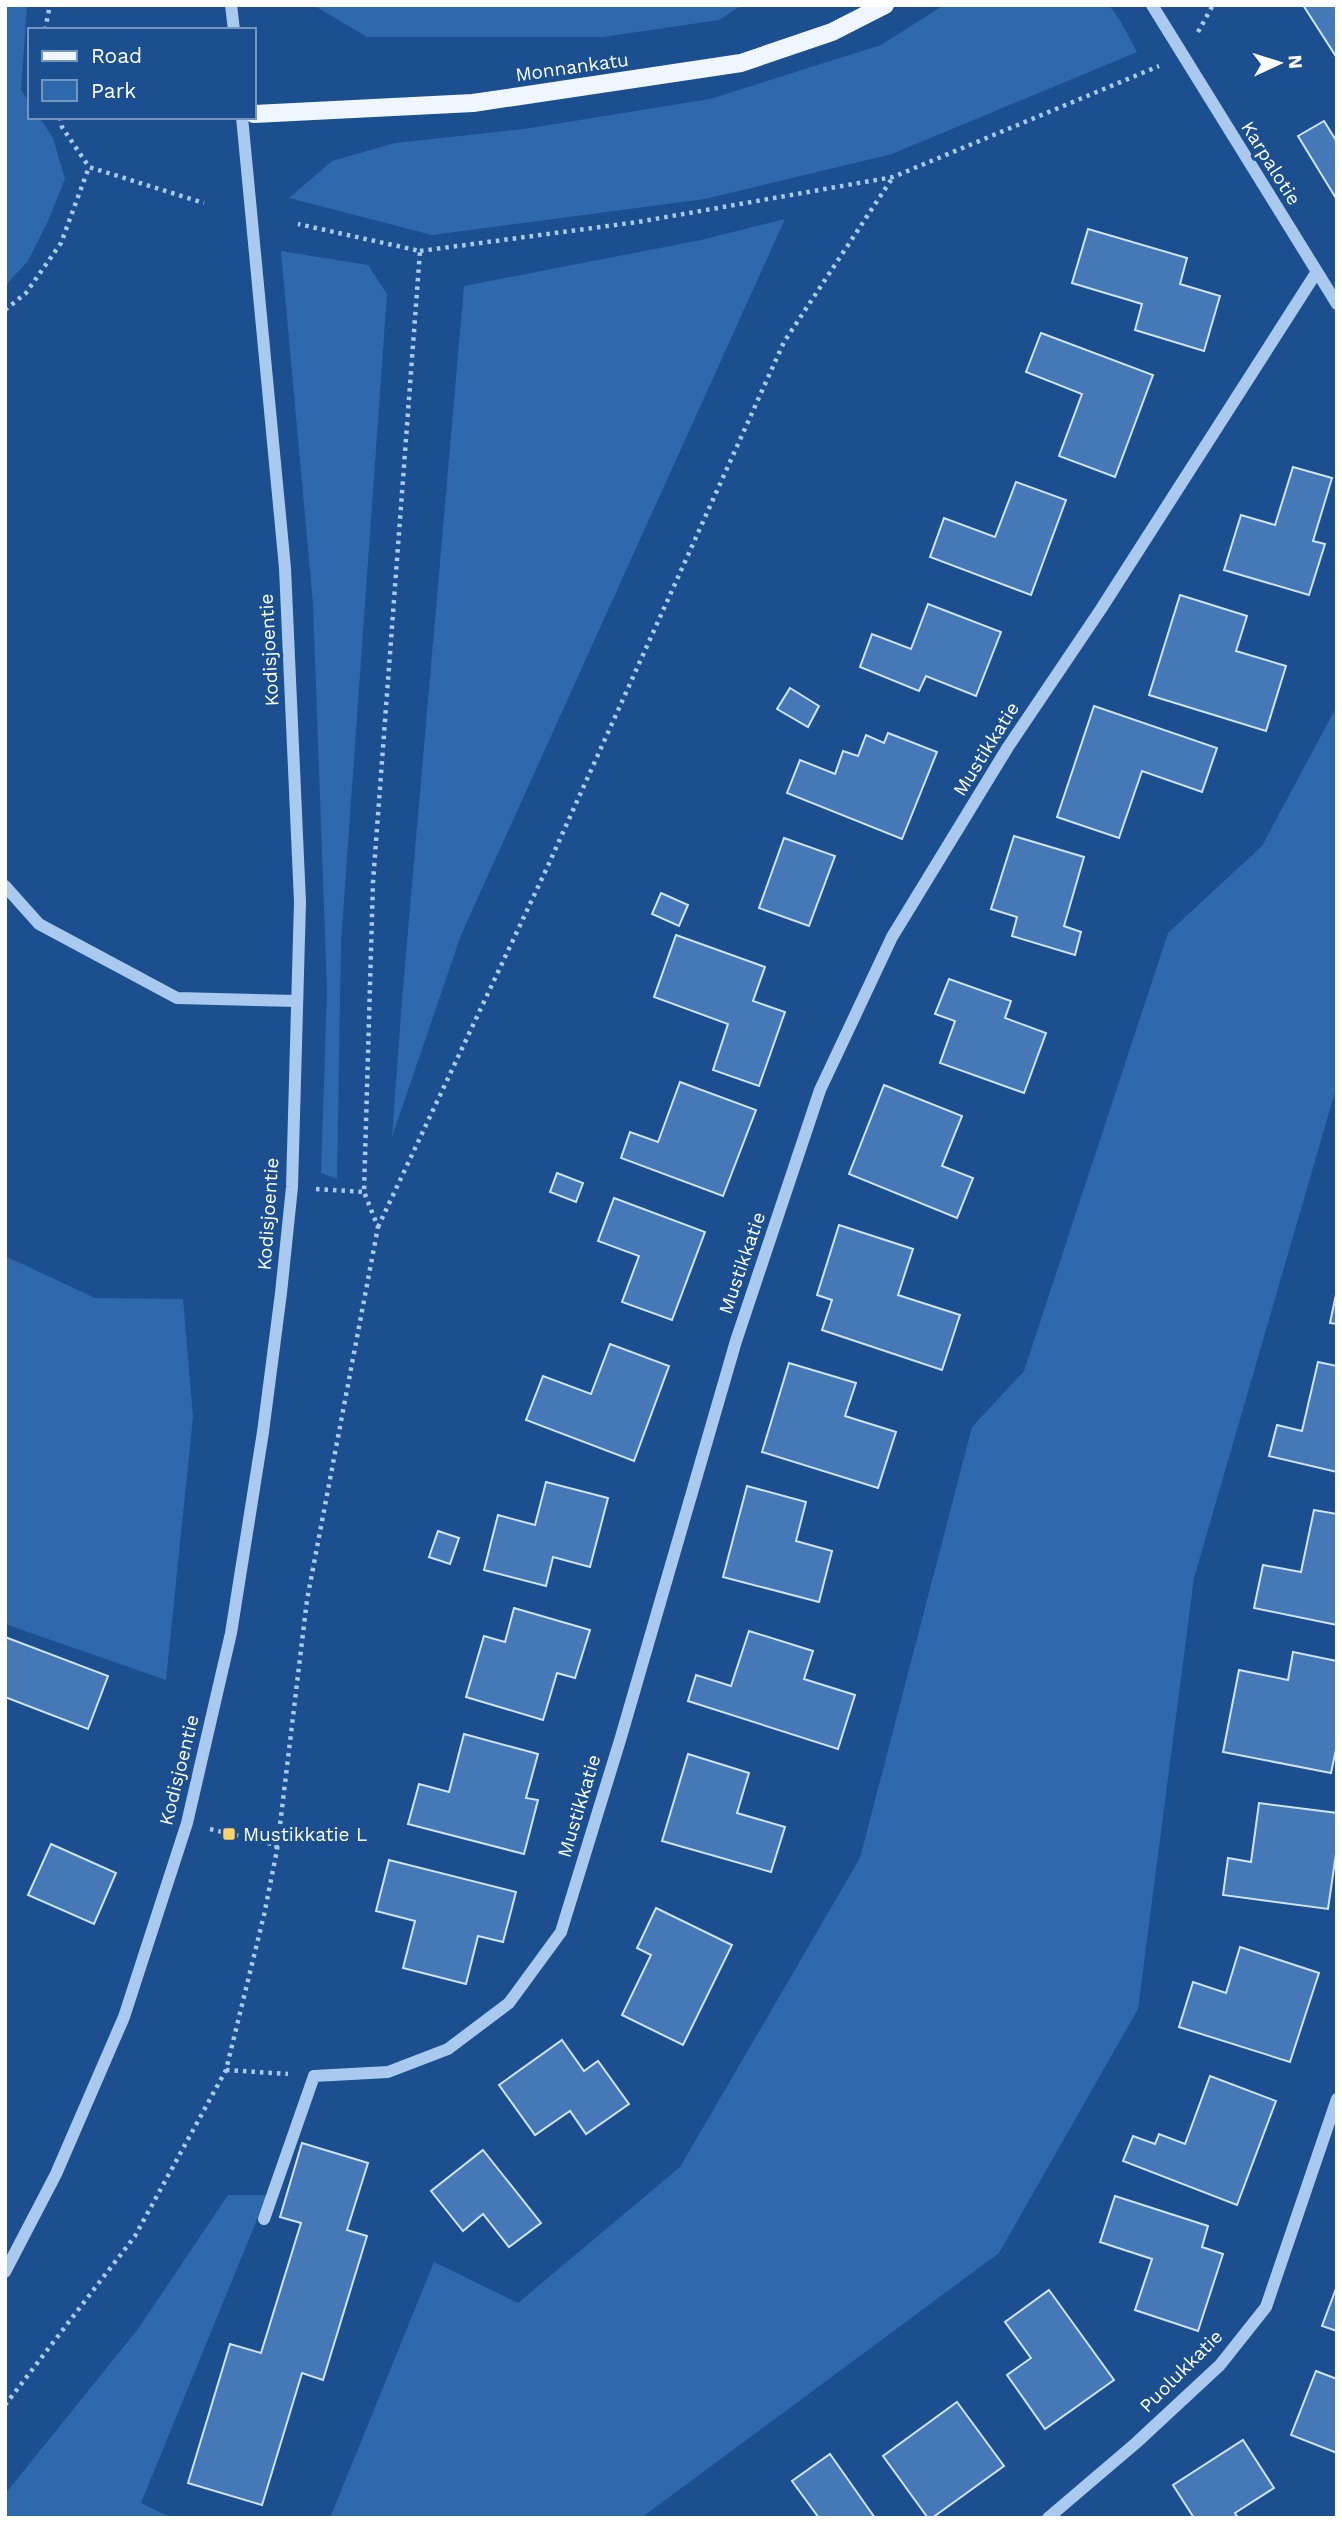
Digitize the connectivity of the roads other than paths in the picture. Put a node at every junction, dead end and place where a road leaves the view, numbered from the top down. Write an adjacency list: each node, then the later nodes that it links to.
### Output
1 (232, 5): 4 (street)
2 (885, 5): 5 (main road, Monnankatu)
3 (1152, 5): 7 (street, Karpalotie)
4 (234, 28)
5 (256, 114)
6 (242, 119): 10 (street, Kodisjoentie)
7 (1316, 273): 8 (street, Karpalotie); 12 (street, Mustikkatie)
8 (1337, 304)
9 (5, 886): 10 (street)
10 (298, 1002): 13 (street, Kodisjoentie)
11 (1337, 2099): 14 (street, Puolukkatie)
12 (264, 2219)
13 (5, 2272)
14 (1048, 2518)

